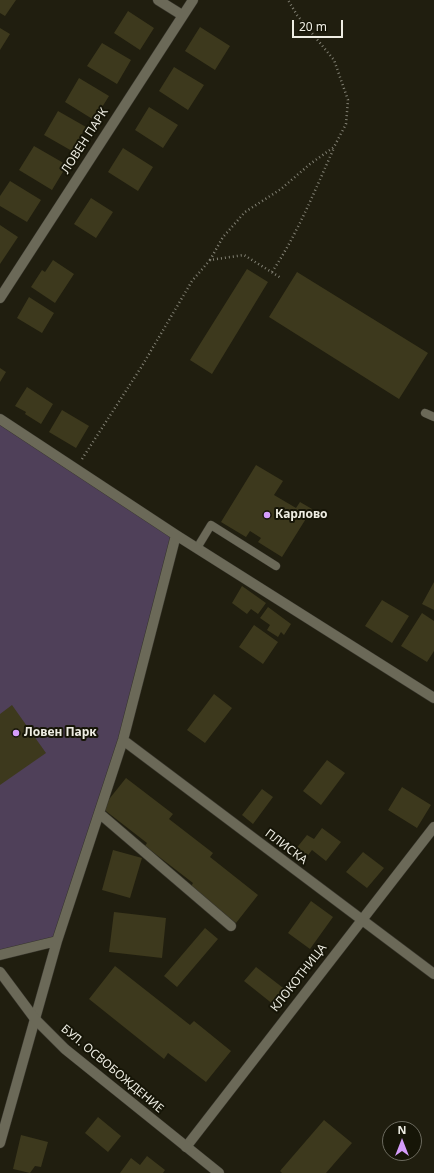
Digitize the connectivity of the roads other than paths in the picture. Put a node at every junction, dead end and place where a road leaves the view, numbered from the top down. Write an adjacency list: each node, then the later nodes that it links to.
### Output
1 (158, 0): 3 (street)
2 (193, 0): 3 (street, ЛОВЕН ПАРК)
3 (182, 15): 4 (street, ЛОВЕН ПАРК)
4 (0, 298)
5 (425, 413): 6 (lane)
6 (434, 417)
7 (0, 419): 8 (street)
8 (176, 535): 9 (street); 12 (street)
9 (197, 548): 10 (lane); 11 (street)
10 (276, 566)
11 (434, 698)
12 (123, 740): 13 (street); 15 (street, ПЛИСКА)
13 (99, 813): 16 (street); 17 (street)
14 (434, 826): 15 (street, КЛОКОТНИЦА)
15 (360, 920): 20 (street, ПЛИСКА); 23 (street, КЛОКОТНИЦА)
16 (231, 926)
17 (57, 941): 18 (street); 21 (street)
18 (0, 955)
19 (0, 972): 21 (street, БУЛ. ОСВОБОЖДЕНИЕ)
20 (434, 974)
21 (35, 1019): 22 (street); 23 (street, БУЛ. ОСВОБОЖДЕНИЕ)
22 (0, 1143)
23 (186, 1147): 24 (street, БУЛ. ОСВОБОЖДЕНИЕ)
24 (220, 1173)

